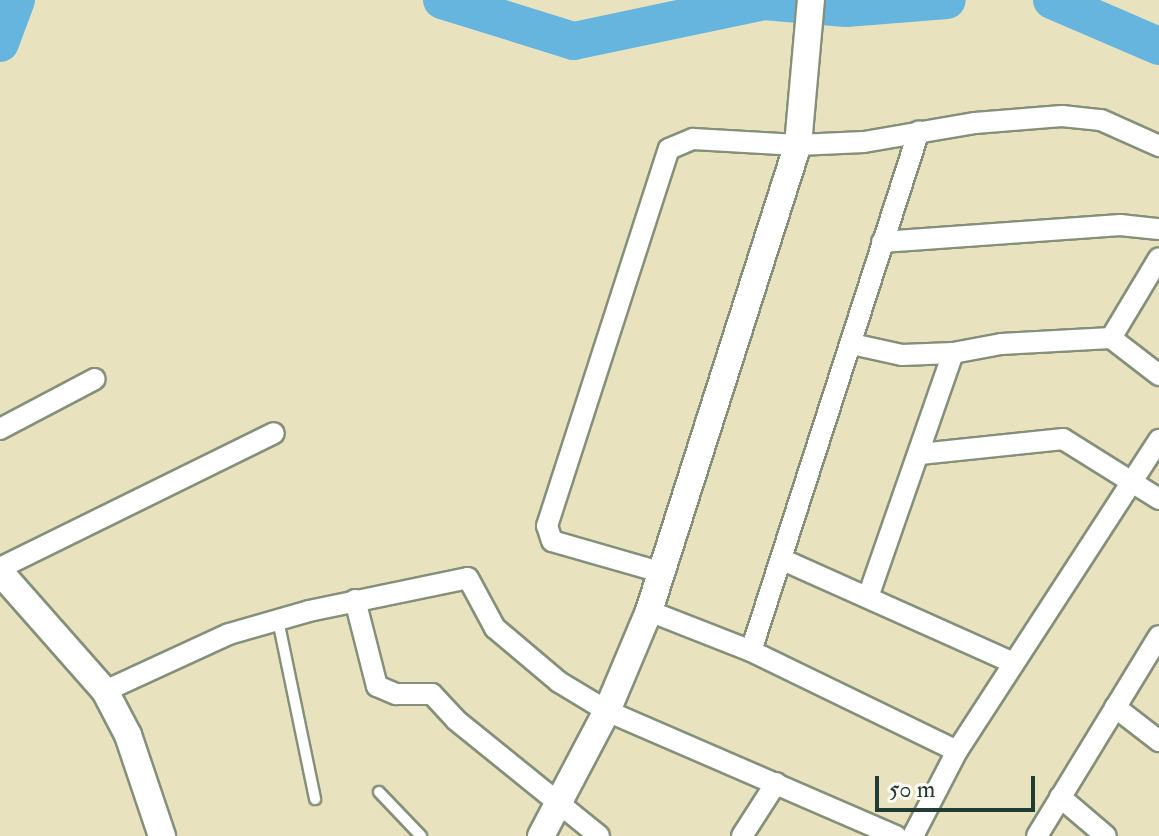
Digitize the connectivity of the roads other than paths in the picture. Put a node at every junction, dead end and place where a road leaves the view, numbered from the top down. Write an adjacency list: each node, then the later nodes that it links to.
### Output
1 (811, 10): 3 (street)
2 (919, 131): 3 (street); 4 (street); 6 (street)
3 (798, 145): 21 (street); 21 (street)
4 (1159, 146)
5 (1159, 229): 6 (street)
6 (882, 242): 9 (street)
7 (1159, 258): 8 (street)
8 (1111, 338): 10 (street); 11 (street)
9 (852, 344): 10 (street); 19 (street)
10 (953, 353): 16 (street)
11 (1159, 375)
12 (95, 379): 13 (street)
13 (0, 429)
14 (274, 433): 20 (street)
15 (1159, 440): 17 (street)
16 (920, 454): 17 (street); 22 (street)
17 (1132, 480): 18 (street); 28 (street)
18 (1159, 499)
19 (781, 559): 22 (street); 27 (street)
20 (0, 570): 29 (street)
21 (660, 572): 24 (street)
22 (868, 597): 28 (street)
23 (355, 600): 25 (street); 31 (street); 38 (street)
24 (649, 611): 27 (street); 31 (street)
25 (278, 620): 29 (street); 37 (lane)
26 (1159, 636): 30 (street)
27 (751, 651): 33 (street)
28 (1014, 663): 33 (street)
29 (105, 691): 40 (street)
30 (1115, 707): 32 (street); 36 (street)
31 (607, 711): 34 (street); 38 (street)
32 (1159, 741)
33 (957, 751): 45 (street)
34 (776, 783): 39 (street); 44 (street)
35 (379, 792): 41 (lane)
36 (1060, 797): 46 (street); 47 (street)
37 (315, 799)
38 (560, 808): 42 (street); 43 (street)
39 (889, 835)
40 (162, 836)
41 (421, 836)
42 (541, 836)
43 (599, 836)
44 (742, 836)
45 (913, 836)
46 (1037, 836)
47 (1106, 836)

